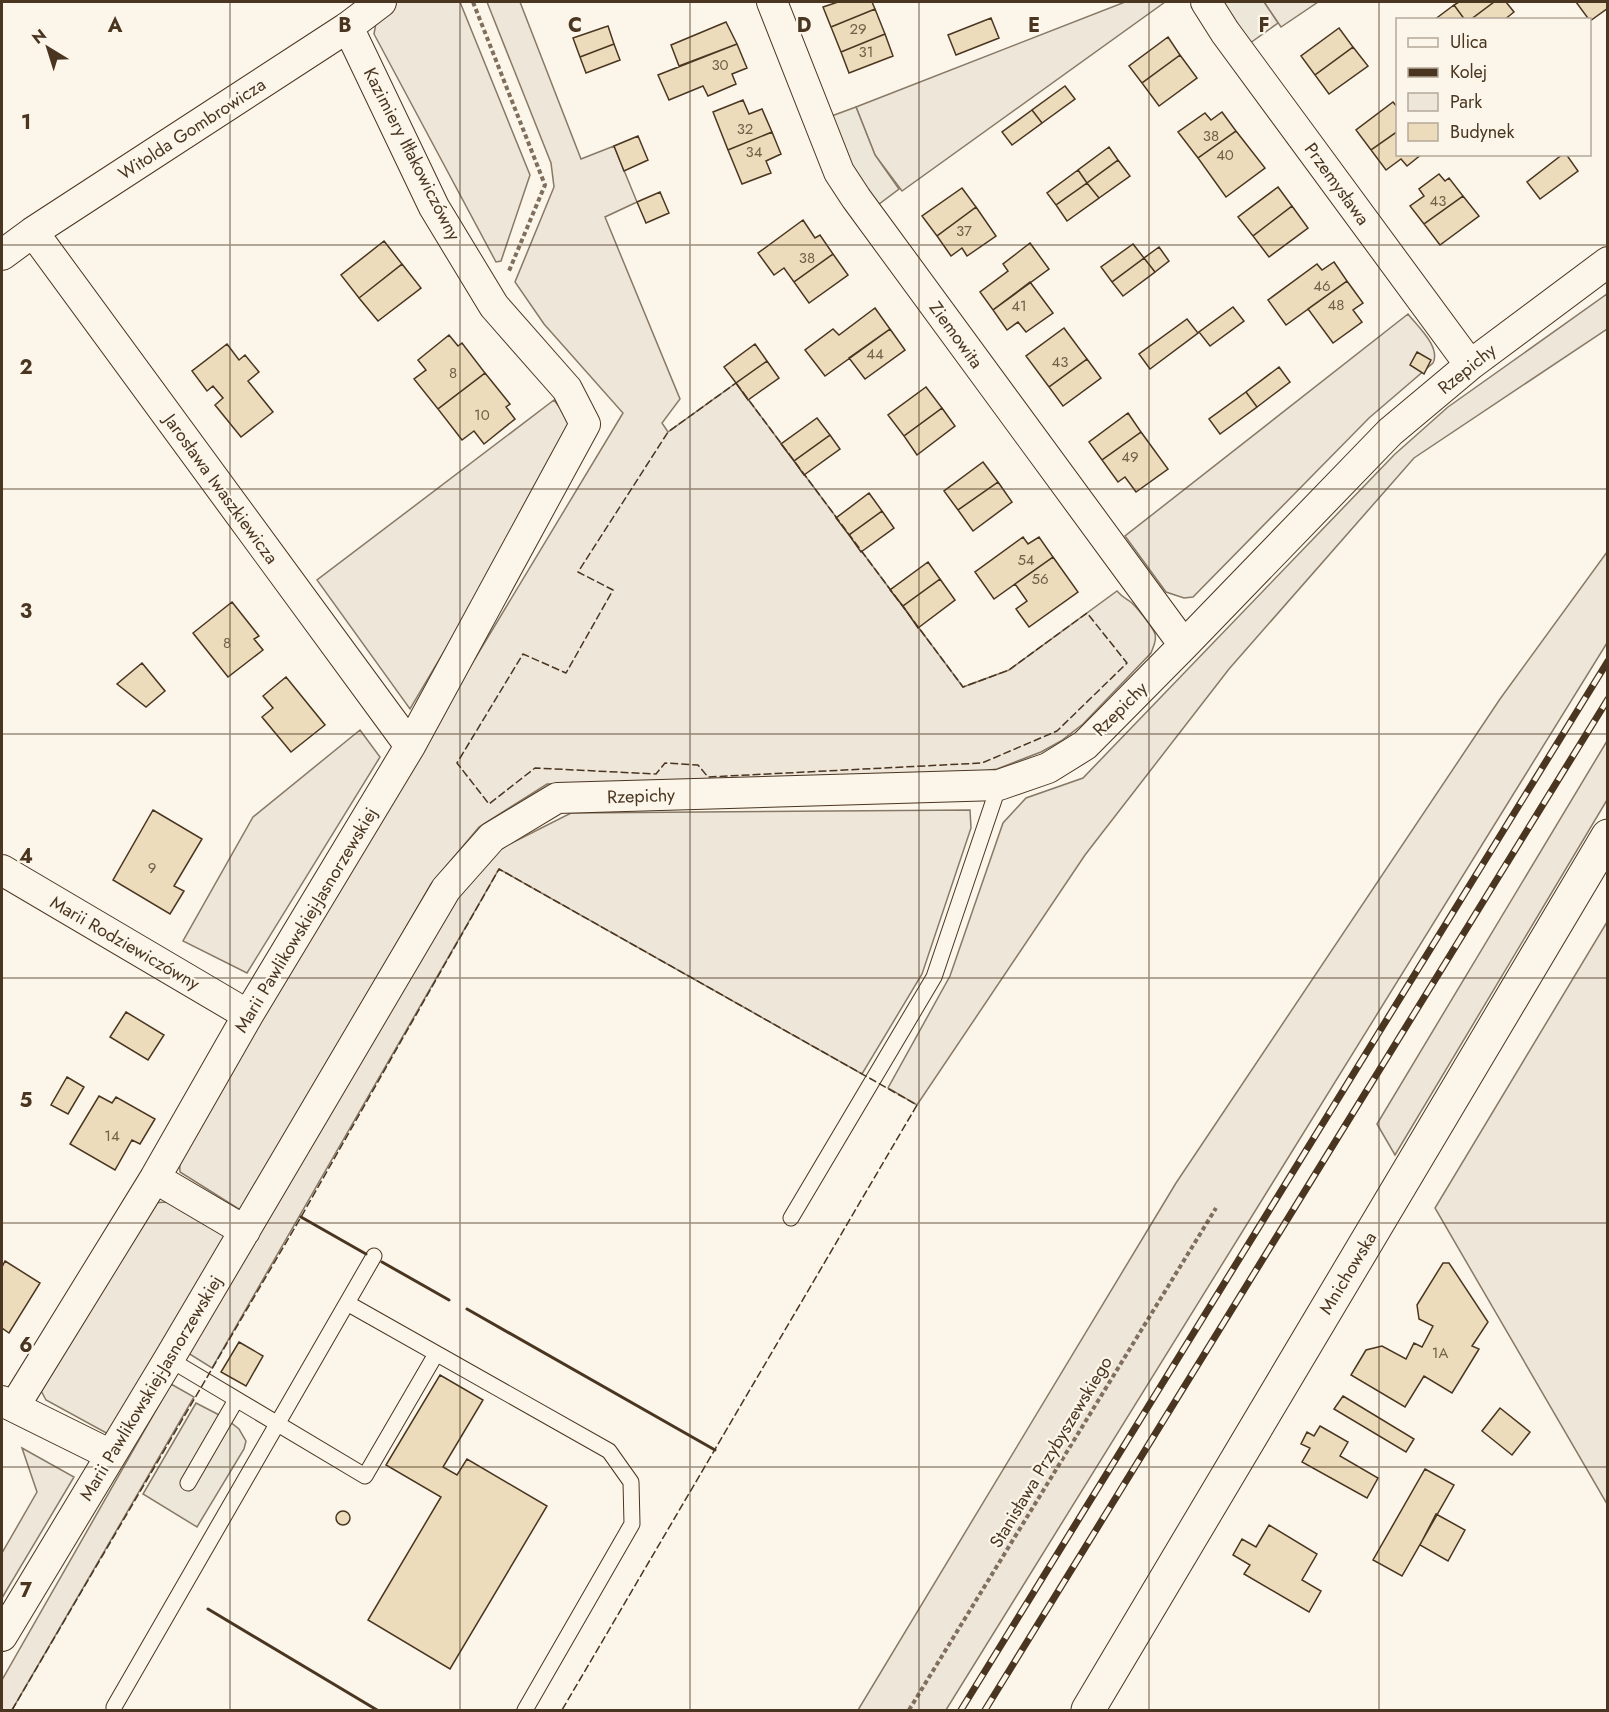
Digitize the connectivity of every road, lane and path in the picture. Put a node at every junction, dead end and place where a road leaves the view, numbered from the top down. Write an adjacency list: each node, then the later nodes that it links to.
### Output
1 (381, 2): 5 (street, Witolda Gombrowicza)
2 (474, 2): 9 (path)
3 (772, 2): 12 (street, Ziemowita)
4 (1206, 2): 10 (street, Przemysława)
5 (348, 27): 6 (street, Witolda Gombrowicza); 9 (street, Kazimiery Iłłakowiczówny)
6 (33, 232): 7 (street, Witolda Gombrowicza); 13 (street, Jarosława Iwaszkiewicza)
7 (2, 255)
8 (1608, 262): 10 (street, Rzepichy)
9 (494, 306): 11 (street, Kazimiery Iłłakowiczówny)
10 (1470, 365): 12 (street, Rzepichy)
11 (585, 424): 13 (street, Marii Pawlikowskiej-Jasnorzewskiej)
12 (1184, 645): 14 (street, Rzepichy)
13 (410, 746): 18 (street, Marii Pawlikowskiej-Jasnorzewskiej)
14 (999, 785): 16 (street, Rzepichy); 21 (lane)
15 (1608, 836): 36 (street, Mnichowska)
16 (492, 837): 22 (street, Marii Pawlikowskiej-Jasnorzewskiej)
17 (2, 870): 18 (street, Marii Rodziewiczówny)
18 (248, 1015): 19 (street, Marii Pawlikowskiej-Jasnorzewskiej)
19 (155, 1178): 22 (street); 28 (street, Marii Pawlikowskiej-Jasnorzewskiej)
20 (1216, 1208): 35 (path, Stanisława Przybyszewskiego)
21 (791, 1218)
22 (245, 1231): 26 (street, Marii Pawlikowskiej-Jasnorzewskiej)
23 (374, 1256): 24 (lane)
24 (347, 1302): 25 (lane); 29 (lane)
25 (436, 1354): 29 (lane); 34 (lane)
26 (169, 1359): 27 (lane); 30 (street, Marii Pawlikowskiej-Jasnorzewskiej)
27 (236, 1400): 29 (lane); 31 (lane)
28 (8, 1404): 30 (street)
29 (277, 1423): 33 (lane)
30 (111, 1455): 32 (street, Marii Pawlikowskiej-Jasnorzewskiej)
31 (188, 1484)
32 (3, 1632)
33 (114, 1710)
34 (525, 1710)
35 (909, 1710)
36 (1088, 1710)

